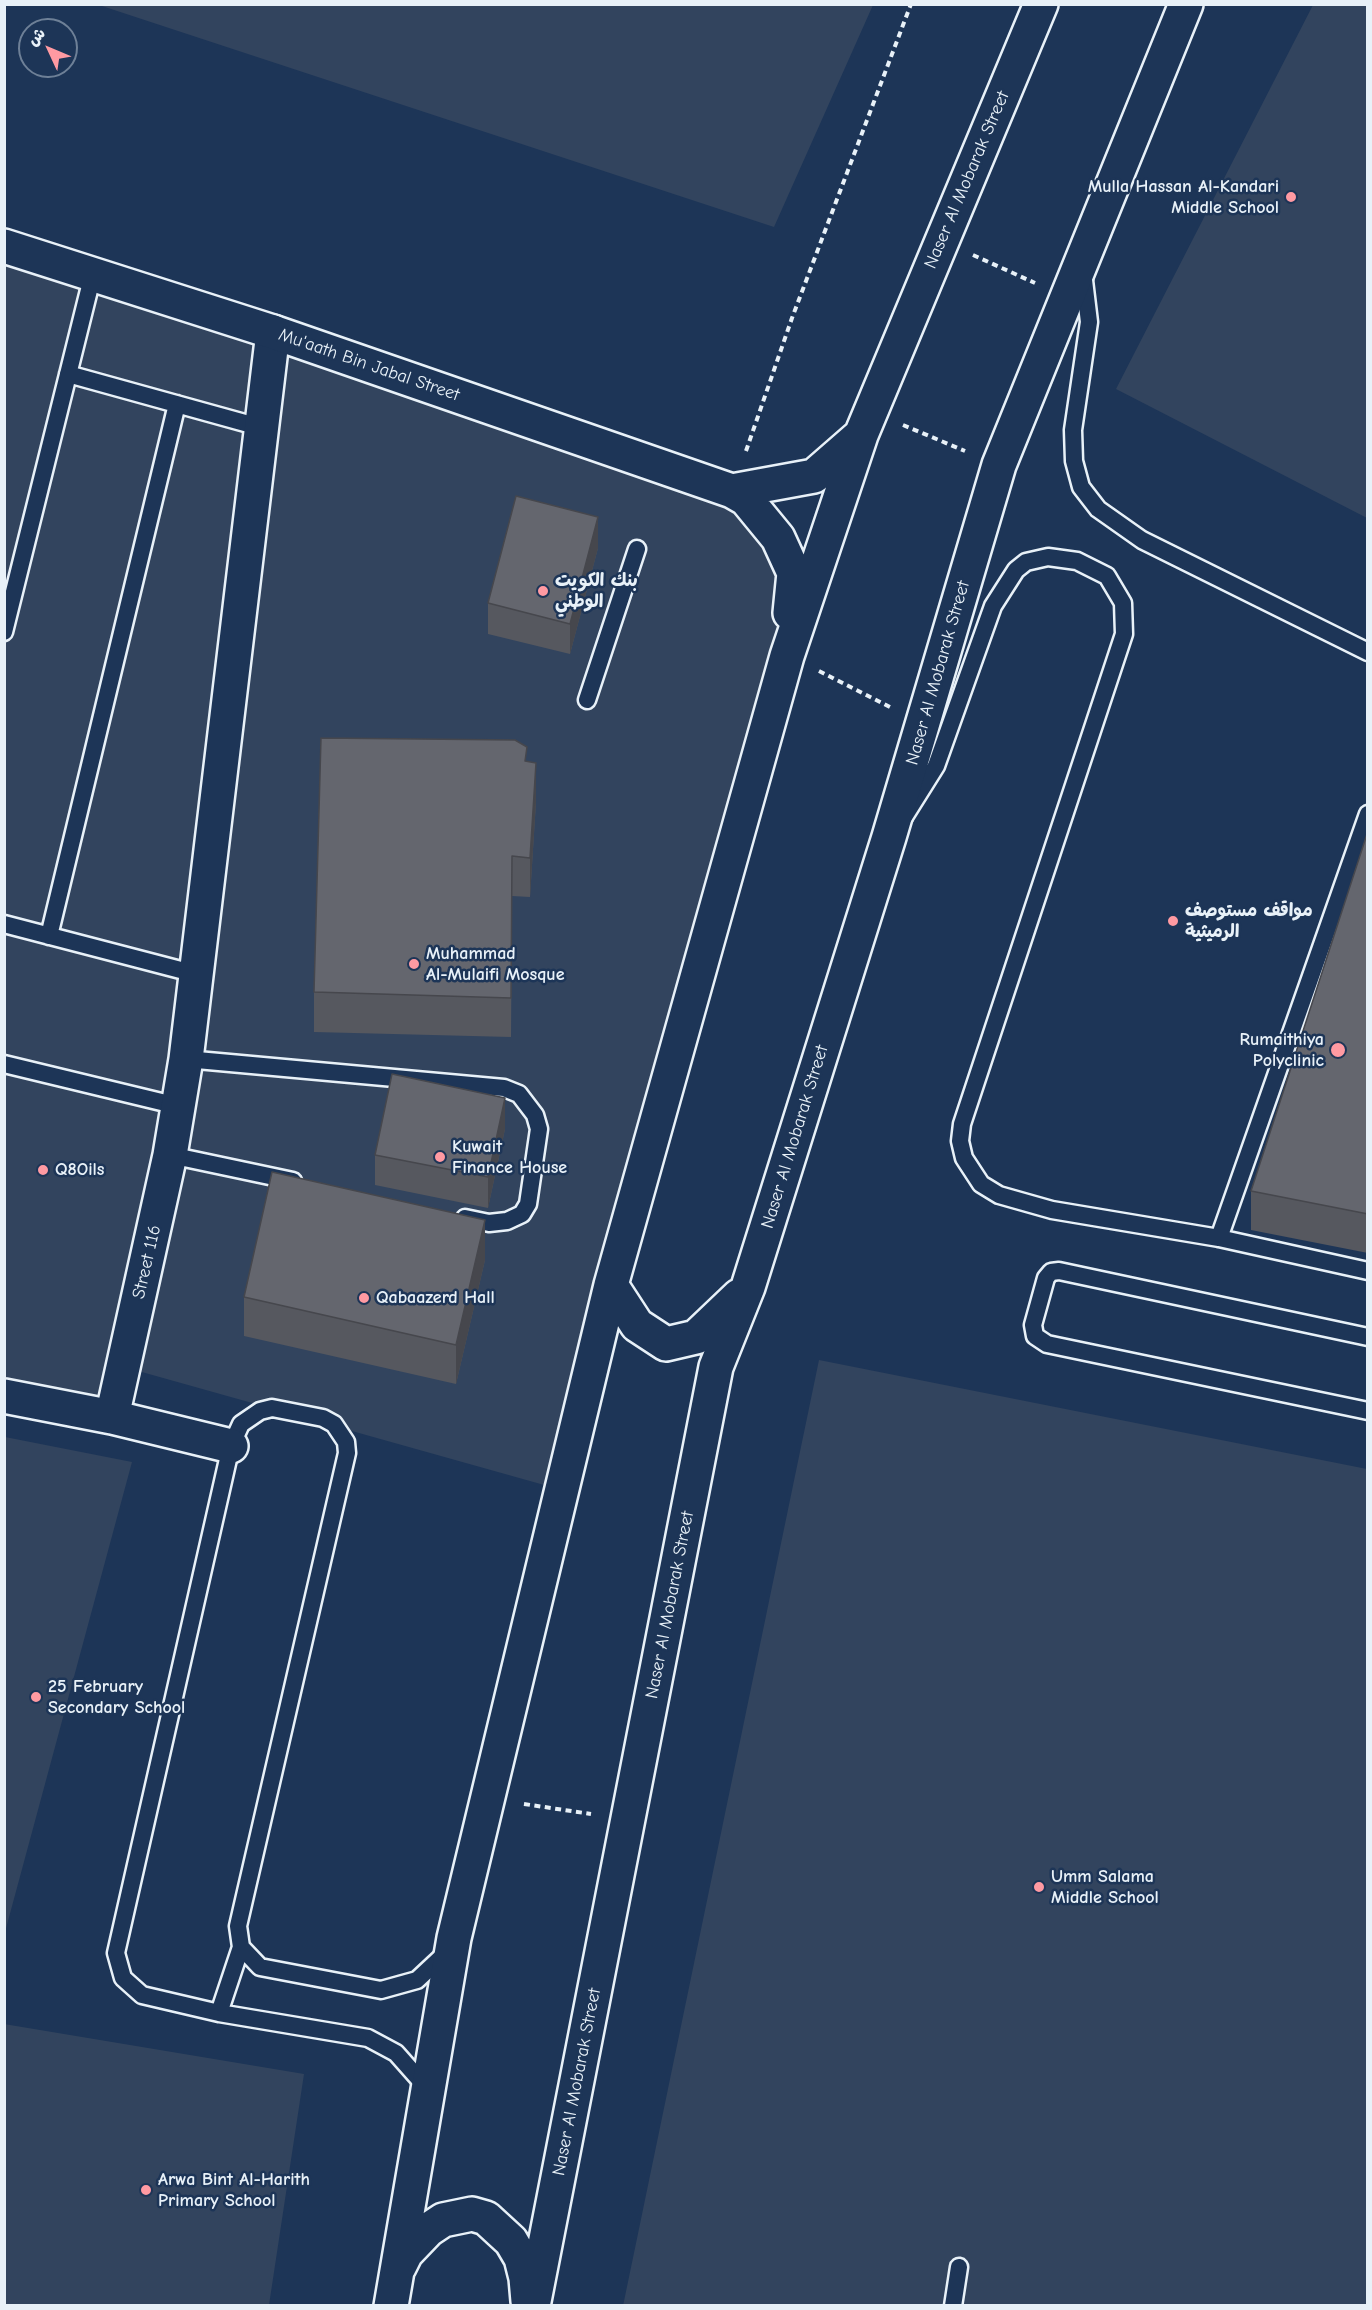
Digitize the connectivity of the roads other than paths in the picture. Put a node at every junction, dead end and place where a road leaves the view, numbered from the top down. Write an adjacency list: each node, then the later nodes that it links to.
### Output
1 (1041, 4): 9 (street, Naser Al Mobarak Street)
2 (1186, 4): 4 (street, Naser Al Mobarak Street)
3 (4, 246): 5 (street, Mu'aath Bin Jabal Street)
4 (1083, 264): 14 (lane); 18 (street, Naser Al Mobarak Street)
5 (93, 274): 6 (street, Mu'aath Bin Jabal Street); 7 (lane)
6 (273, 332): 10 (street, Street 116); 11 (street, Mu'aath Bin Jabal Street)
7 (68, 374): 8 (lane); 13 (lane)
8 (177, 405): 10 (lane); 20 (lane)
9 (866, 424): 11 (street, Mu'aath Bin Jabal Street); 15 (street, Naser Al Mobarak Street)
10 (262, 428): 21 (street, Street 116)
11 (732, 491): 15 (street, Mu'aath Bin Jabal Street)
12 (637, 549): 16 (lane)
13 (4, 632)
14 (1368, 652)
15 (787, 656): 30 (street, Naser Al Mobarak Street)
16 (587, 700)
17 (1368, 814): 28 (lane)
18 (889, 837): 28 (lane); 31 (street, Naser Al Mobarak Street)
19 (4, 924): 20 (lane)
20 (49, 936): 21 (lane)
21 (196, 974): 22 (street, Street 116)
22 (186, 1059): 24 (street, Street 116); 27 (lane)
23 (4, 1064): 24 (lane)
24 (178, 1106): 25 (street, Street 116)
25 (170, 1155): 26 (lane); 35 (street, Street 116)
26 (314, 1186)
27 (454, 1216)
28 (1219, 1238): 29 (lane)
29 (1368, 1271)
30 (611, 1285): 31 (street); 37 (street, Naser Al Mobarak Street)
31 (748, 1287): 44 (street, Naser Al Mobarak Street)
32 (1368, 1337): 34 (lane)
33 (4, 1396): 35 (street)
34 (1368, 1411)
35 (112, 1417): 36 (street)
36 (231, 1446): 38 (lane); 39 (lane)
37 (454, 1938): 38 (lane); 40 (street, Naser Al Mobarak Street)
38 (241, 1947): 39 (lane)
39 (219, 2013): 40 (lane)
40 (427, 2088): 42 (street, Naser Al Mobarak Street)
41 (959, 2267): 45 (lane)
42 (396, 2270): 43 (street, Naser Al Mobarak Street); 44 (street)
43 (391, 2306)
44 (531, 2306)
45 (953, 2306)

